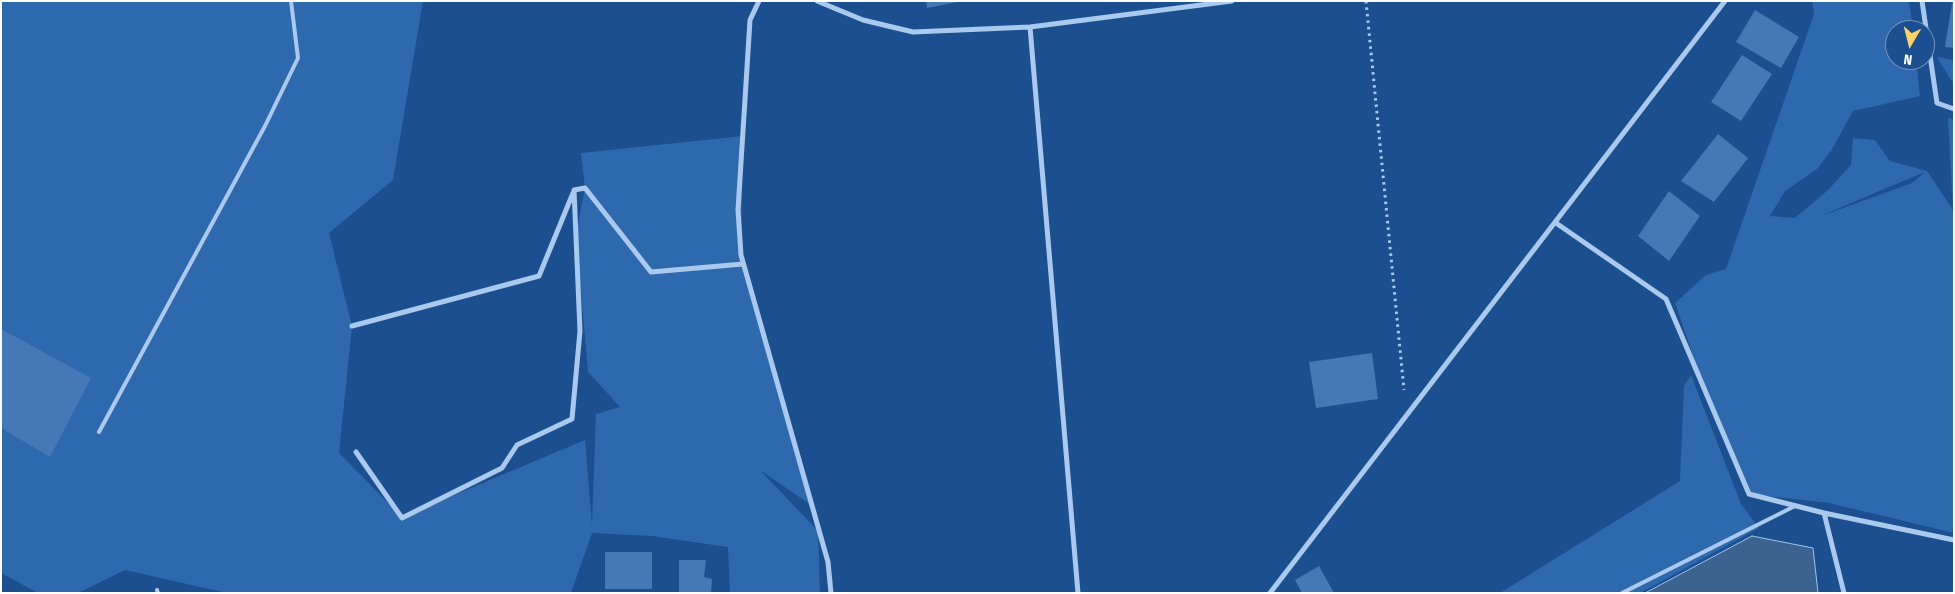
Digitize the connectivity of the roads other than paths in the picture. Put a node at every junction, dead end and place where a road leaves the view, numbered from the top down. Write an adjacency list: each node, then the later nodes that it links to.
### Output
1 (291, 1): 14 (lane)
2 (759, 1): 12 (street)
3 (816, 1): 8 (street)
4 (1228, 1): 5 (street); 8 (street)
5 (1232, 1)
6 (1725, 1): 11 (street)
7 (1922, 1): 9 (street)
8 (1030, 26): 20 (street)
9 (1954, 109)
10 (574, 190): 12 (street); 13 (street); 15 (street)
11 (1556, 223): 16 (street); 21 (street)
12 (743, 264): 19 (street)
13 (352, 326)
14 (99, 432)
15 (356, 452)
16 (1795, 506): 17 (street); 22 (lane)
17 (1824, 513): 18 (street); 23 (street)
18 (1954, 540)
19 (831, 593)
20 (1078, 593)
21 (1270, 593)
22 (1622, 593)
23 (1844, 593)

